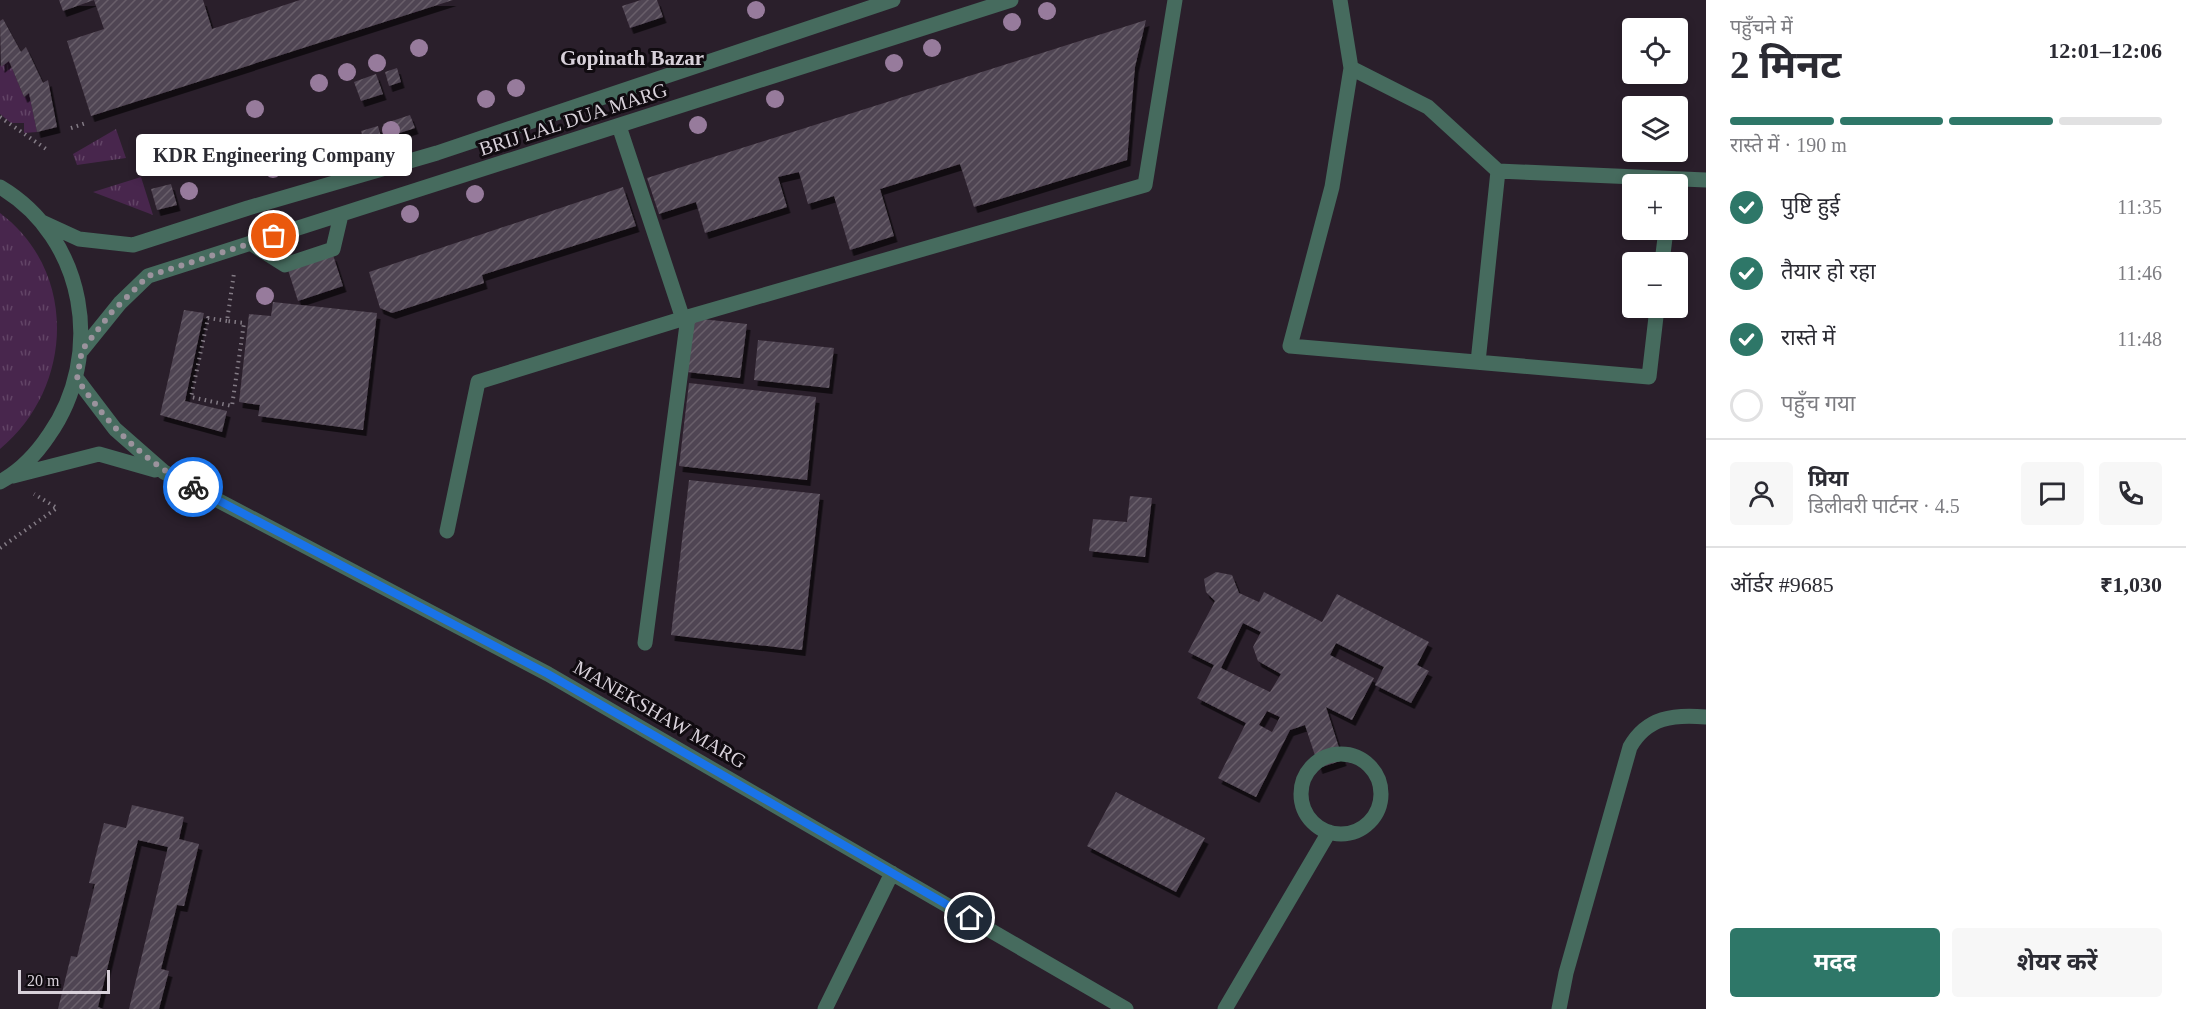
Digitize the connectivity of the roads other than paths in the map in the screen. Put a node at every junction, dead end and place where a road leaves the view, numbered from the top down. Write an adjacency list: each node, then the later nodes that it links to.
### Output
1 (893, 0): 13 (street, BRIJ LAL DUA MARG)
2 (1011, 0): 6 (street, BRIJ LAL DUA MARG)
3 (1175, 0): 15 (street)
4 (1340, 0): 5 (street)
5 (1351, 68): 7 (street); 18 (street)
6 (619, 126): 12 (street, BRIJ LAL DUA MARG); 15 (street)
7 (1498, 171): 8 (street); 18 (street)
8 (1622, 179)
9 (1706, 180): 10 (street)
10 (1688, 181)
11 (0, 187): 13 (street)
12 (341, 214): 14 (street, BRIJ LAL DUA MARG); 14 (street)
13 (42, 222): 17 (street)
14 (245, 246): 17 (street, BRIJ LAL DUA MARG)
15 (685, 318): 22 (street); 23 (street)
16 (1656, 318): 18 (street)
17 (82, 350): 19 (street)
18 (1478, 362)
19 (77, 379): 20 (street, MANEKSHAW MARG); 21 (street)
20 (164, 472): 21 (street, MANEKSHAW MARG); 26 (street, MANEKSHAW MARG)
21 (4, 480)
22 (447, 531)
23 (645, 643)
24 (1706, 717): 30 (street)
25 (1329, 832): 25 (street); 29 (street)
26 (892, 873): 27 (street); 28 (street, MANEKSHAW MARG)
27 (825, 1009)
28 (1126, 1009)
29 (1225, 1009)
30 (1559, 1009)

